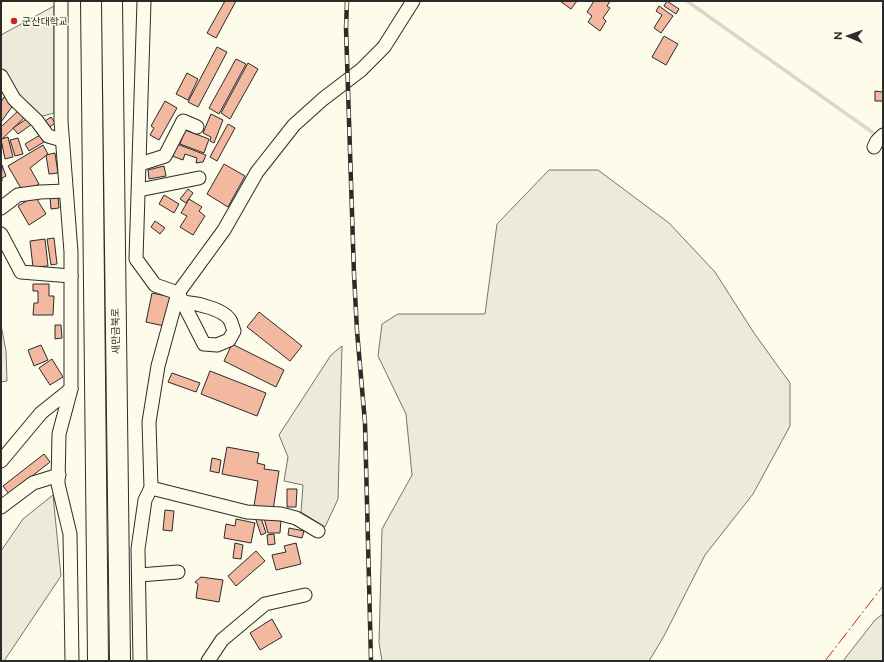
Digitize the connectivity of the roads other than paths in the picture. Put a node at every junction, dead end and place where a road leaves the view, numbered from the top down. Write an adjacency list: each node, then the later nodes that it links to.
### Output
1 (61, 1): 13 (street)
2 (84, 1): 8 (highway)
3 (91, 1): 8 (highway, 새만금북로)
4 (112, 1): 11 (highway, 새만금북로)
5 (125, 1): 11 (highway)
6 (144, 1): 14 (street)
7 (413, 1): 21 (street)
8 (91, 43): 32 (highway, 새만금북로)
9 (1, 76): 10 (street)
10 (5, 93): 13 (street)
11 (112, 101): 33 (highway, 새만금북로)
12 (197, 127): 14 (street)
13 (62, 140): 17 (street)
14 (140, 164): 16 (street)
15 (199, 178): 16 (street)
16 (139, 190): 21 (street)
17 (66, 191): 18 (street); 20 (street)
18 (1, 208)
19 (1, 234): 20 (street)
20 (71, 276): 22 (street)
21 (180, 297): 25 (street)
22 (71, 389): 23 (street); 24 (street)
23 (1, 461)
24 (59, 475): 26 (street); 31 (street)
25 (150, 488): 27 (street); 29 (street)
26 (1, 507)
27 (318, 532)
28 (178, 572): 29 (street)
29 (139, 575): 34 (street)
30 (305, 595): 35 (street)
31 (72, 661)
32 (98, 661)
33 (120, 661)
34 (140, 661)
35 (208, 661)

